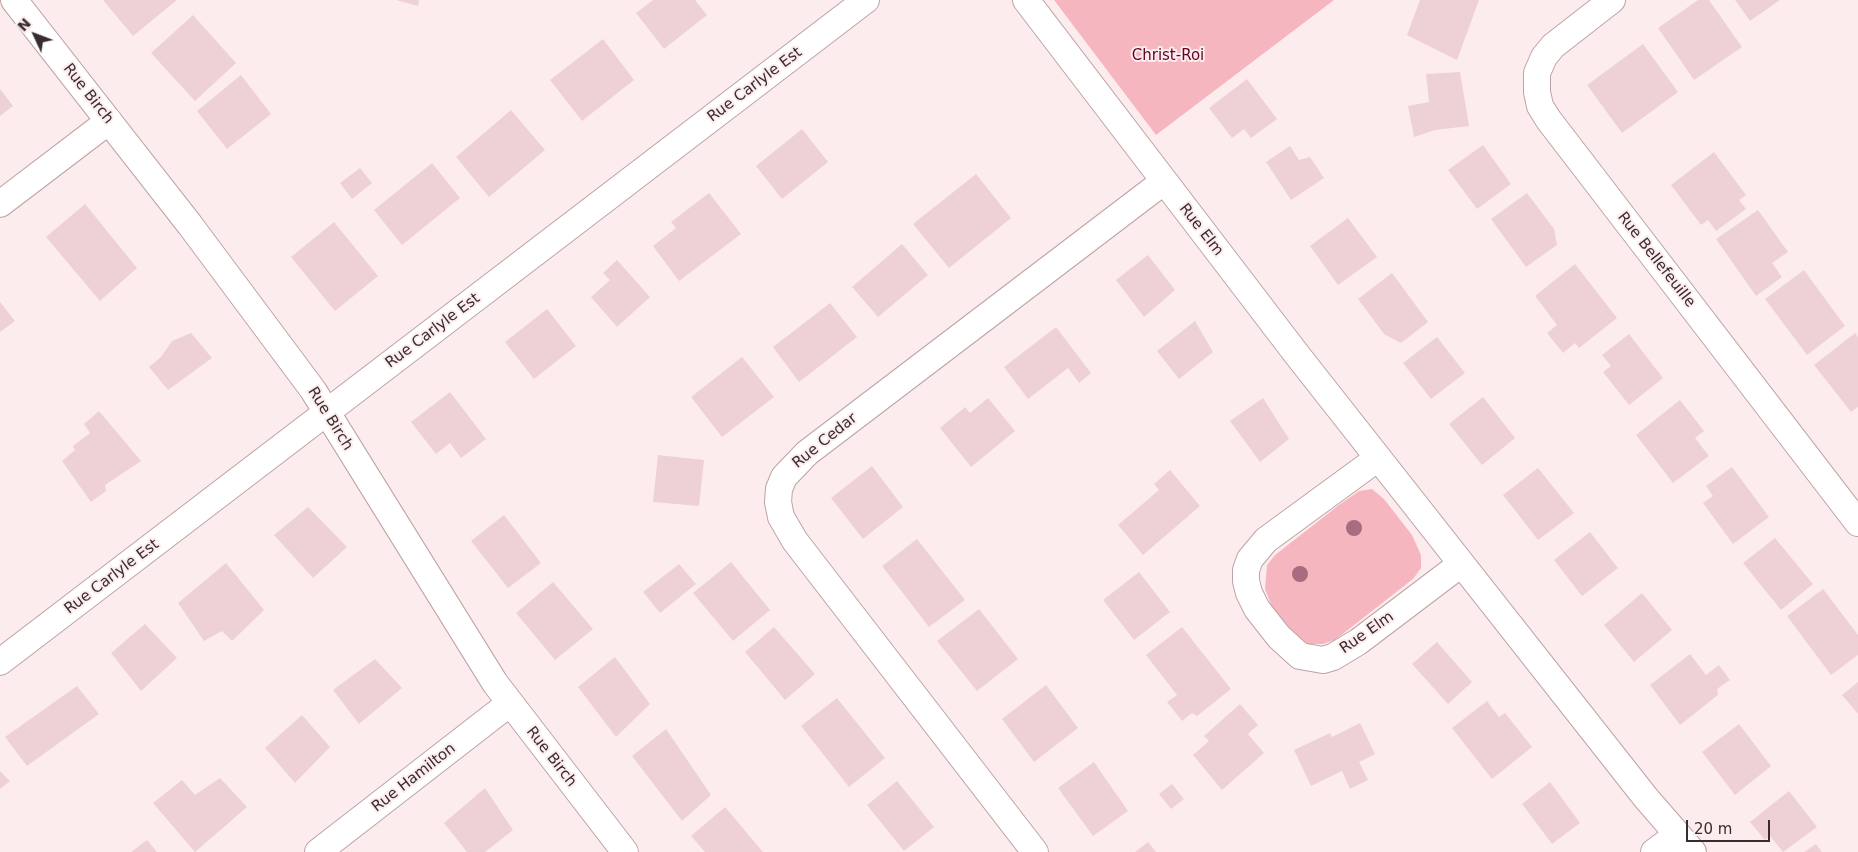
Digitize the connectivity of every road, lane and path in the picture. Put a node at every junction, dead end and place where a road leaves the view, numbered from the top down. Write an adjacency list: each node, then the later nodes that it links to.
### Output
1 (14, 0): 5 (street, Rue Birch)
2 (866, 0): 8 (street, Rue Carlyle Est)
3 (1026, 0): 6 (street, Rue Elm)
4 (1612, 0): 10 (street, Rue Bellefeuille)
5 (109, 121): 7 (street); 8 (street, Rue Birch)
6 (1163, 182): 9 (street, Rue Elm); 17 (street, Rue Cedar)
7 (0, 204)
8 (327, 413): 12 (street, Rue Carlyle Est); 13 (street, Rue Birch)
9 (1378, 458): 11 (street, Rue Elm); 11 (street, Rue Elm)
10 (1858, 523)
11 (1461, 564): 14 (street, Rue Elm)
12 (0, 662)
13 (510, 703): 15 (street, Rue Hamilton); 16 (street, Rue Birch)
14 (1685, 843): 18 (street)
15 (318, 852)
16 (625, 852)
17 (1035, 852)
18 (1654, 852)

